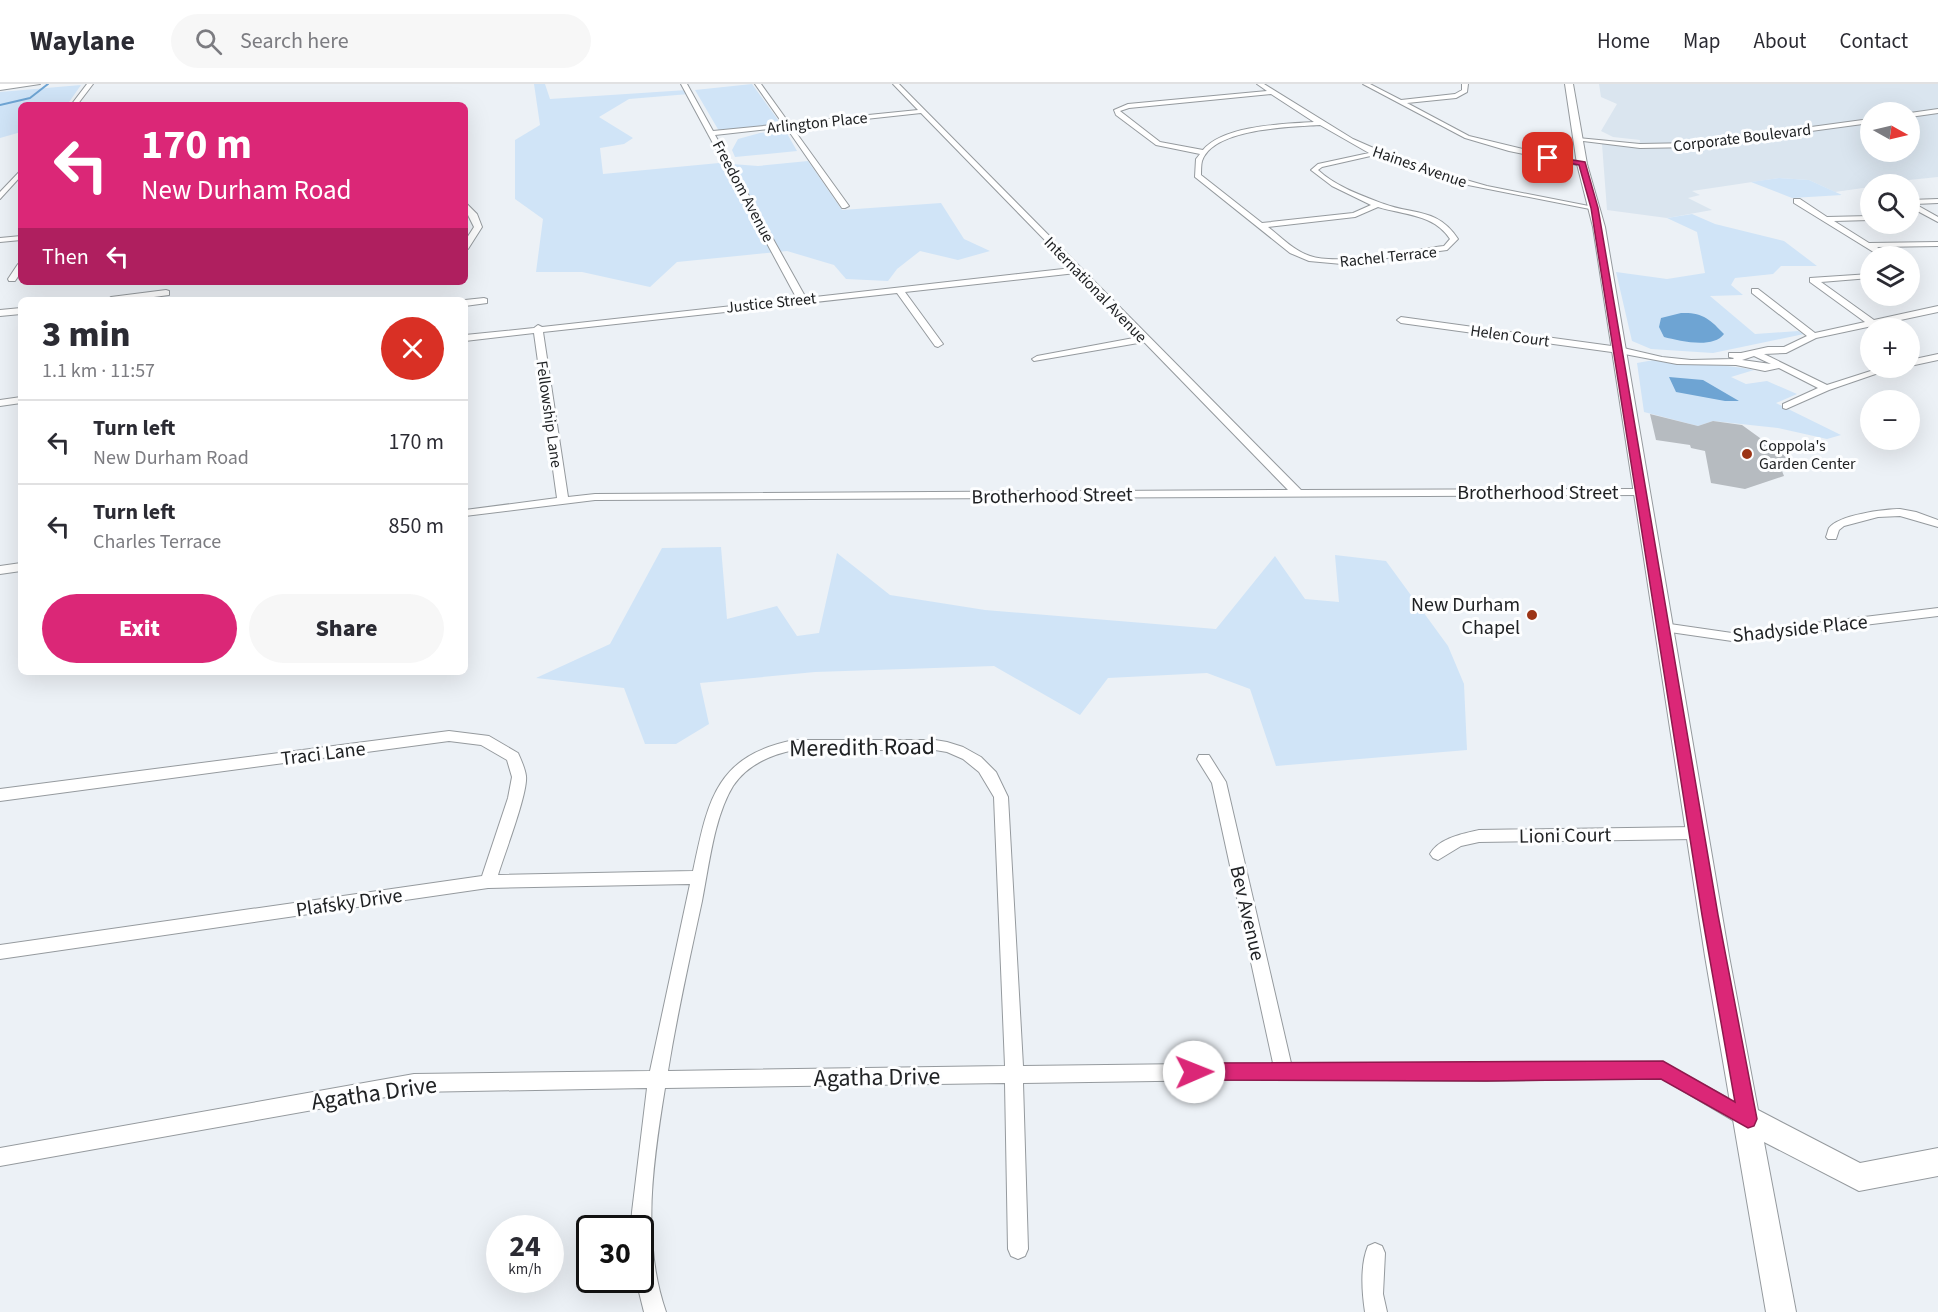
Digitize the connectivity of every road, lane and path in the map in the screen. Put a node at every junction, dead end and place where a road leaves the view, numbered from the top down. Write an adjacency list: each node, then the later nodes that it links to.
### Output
1 (36, 84): 10 (main road)
2 (90, 84): 12 (street)
3 (684, 84): 20 (street, Freedom Avenue)
4 (758, 84): 19 (street)
5 (896, 84): 14 (street, International Avenue)
6 (1260, 84): 11 (street, Haines Avenue)
7 (1366, 84): 13 (street)
8 (1466, 84): 13 (street)
9 (1569, 84): 21 (main road)
10 (0, 87)
11 (1273, 92): 18 (street, Haines Avenue); 22 (street)
12 (76, 102)
13 (1399, 102): 24 (street)
14 (922, 111): 19 (street, Arlington Place); 45 (street, International Avenue)
15 (1938, 111): 16 (street)
16 (1920, 114)
17 (1860, 122): 21 (street, Corporate Boulevard)
18 (1323, 123): 22 (street); 23 (street, Haines Avenue)
19 (786, 125): 20 (street, Arlington Place); 31 (street)
20 (712, 133): 52 (street, Freedom Avenue)
21 (1578, 140): 24 (main road)
22 (1202, 152): 38 (street, Rachel Terrace)
23 (1377, 153): 30 (street, Rachel Terrace); 32 (street, Haines Avenue)
24 (1582, 164): 32 (main road)
25 (18, 176): 26 (street)
26 (0, 198)
27 (1797, 201): 37 (street)
28 (1938, 201): 29 (street)
29 (1920, 202)
30 (1379, 204): 38 (street); 38 (street, Rachel Terrace)
31 (845, 206)
32 (1595, 208): 67 (main road)
33 (1920, 209): 36 (street)
34 (469, 214): 41 (street)
35 (1860, 218): 37 (street)
36 (1934, 218)
37 (1827, 219): 43 (street)
38 (1260, 226)
39 (18, 238): 40 (street)
40 (0, 240)
41 (468, 243)
42 (1938, 244): 43 (street)
43 (1867, 246)
44 (18, 270): 47 (street)
45 (1078, 270): 48 (street, Justice Street); 65 (street, International Avenue)
46 (1860, 277): 58 (street)
47 (12, 279)
48 (899, 290): 52 (street, Justice Street); 66 (street)
49 (1755, 291): 63 (street)
50 (166, 293): 51 (street)
51 (135, 297)
52 (802, 299): 62 (street, Justice Street)
53 (484, 301): 54 (street)
54 (468, 303)
55 (1938, 309): 59 (street)
56 (18, 311): 57 (street)
57 (0, 314)
58 (1866, 318)
59 (1900, 318)
60 (1401, 320): 67 (street, Helen Court)
61 (1860, 327): 63 (street)
62 (538, 328): 64 (street, Justice Street); 81 (street, Fellowship Lane)
63 (1813, 336): 68 (street)
64 (468, 338)
65 (1145, 339): 70 (street); 80 (street, International Avenue)
66 (938, 344)
67 (1619, 350): 71 (street, Helen Court); 79 (main road)
68 (1755, 353): 71 (street); 73 (street)
69 (1938, 357): 72 (street)
70 (1037, 358)
71 (1738, 359): 73 (street)
72 (1920, 361)
73 (1778, 366): 75 (street)
74 (1860, 377): 75 (street)
75 (1826, 388): 78 (street)
76 (18, 400): 77 (street)
77 (0, 403)
78 (1786, 406)
79 (1640, 492): 80 (street, Brotherhood Street); 88 (main road)
80 (1297, 493): 81 (street, Brotherhood Street)
81 (562, 501): 82 (street, Brotherhood Street)
82 (468, 513)
83 (1938, 524): 84 (street)
84 (1832, 537)
85 (18, 567): 86 (street)
86 (0, 570)
87 (1938, 612): 88 (street, Shadyside Place)
88 (1663, 627): 91 (main road)
89 (1204, 759): 96 (street, Bev Avenue)
90 (0, 795): 94 (street, Traci Lane)
91 (1696, 833): 92 (street, Lioni Court); 99 (main road)
92 (1438, 854)
93 (699, 877): 94 (street, Plafsky Drive); 97 (street, Meredith Road); 98 (street, Meredith Road)
94 (488, 882): 95 (street, Plafsky Drive)
95 (0, 952)
96 (1284, 1071): 97 (street, Agatha Drive); 99 (street, Agatha Drive)
97 (1014, 1074): 98 (street, Agatha Drive); 102 (street, Meredith Road)
98 (655, 1081): 100 (street, Agatha Drive); 104 (street, Meredith Road)
99 (1748, 1119): 101 (main road); 106 (main road)
100 (0, 1157)
101 (1938, 1162)
102 (1018, 1249)
103 (1376, 1253): 105 (street)
104 (655, 1312)
105 (1376, 1312)
106 (1781, 1312)

